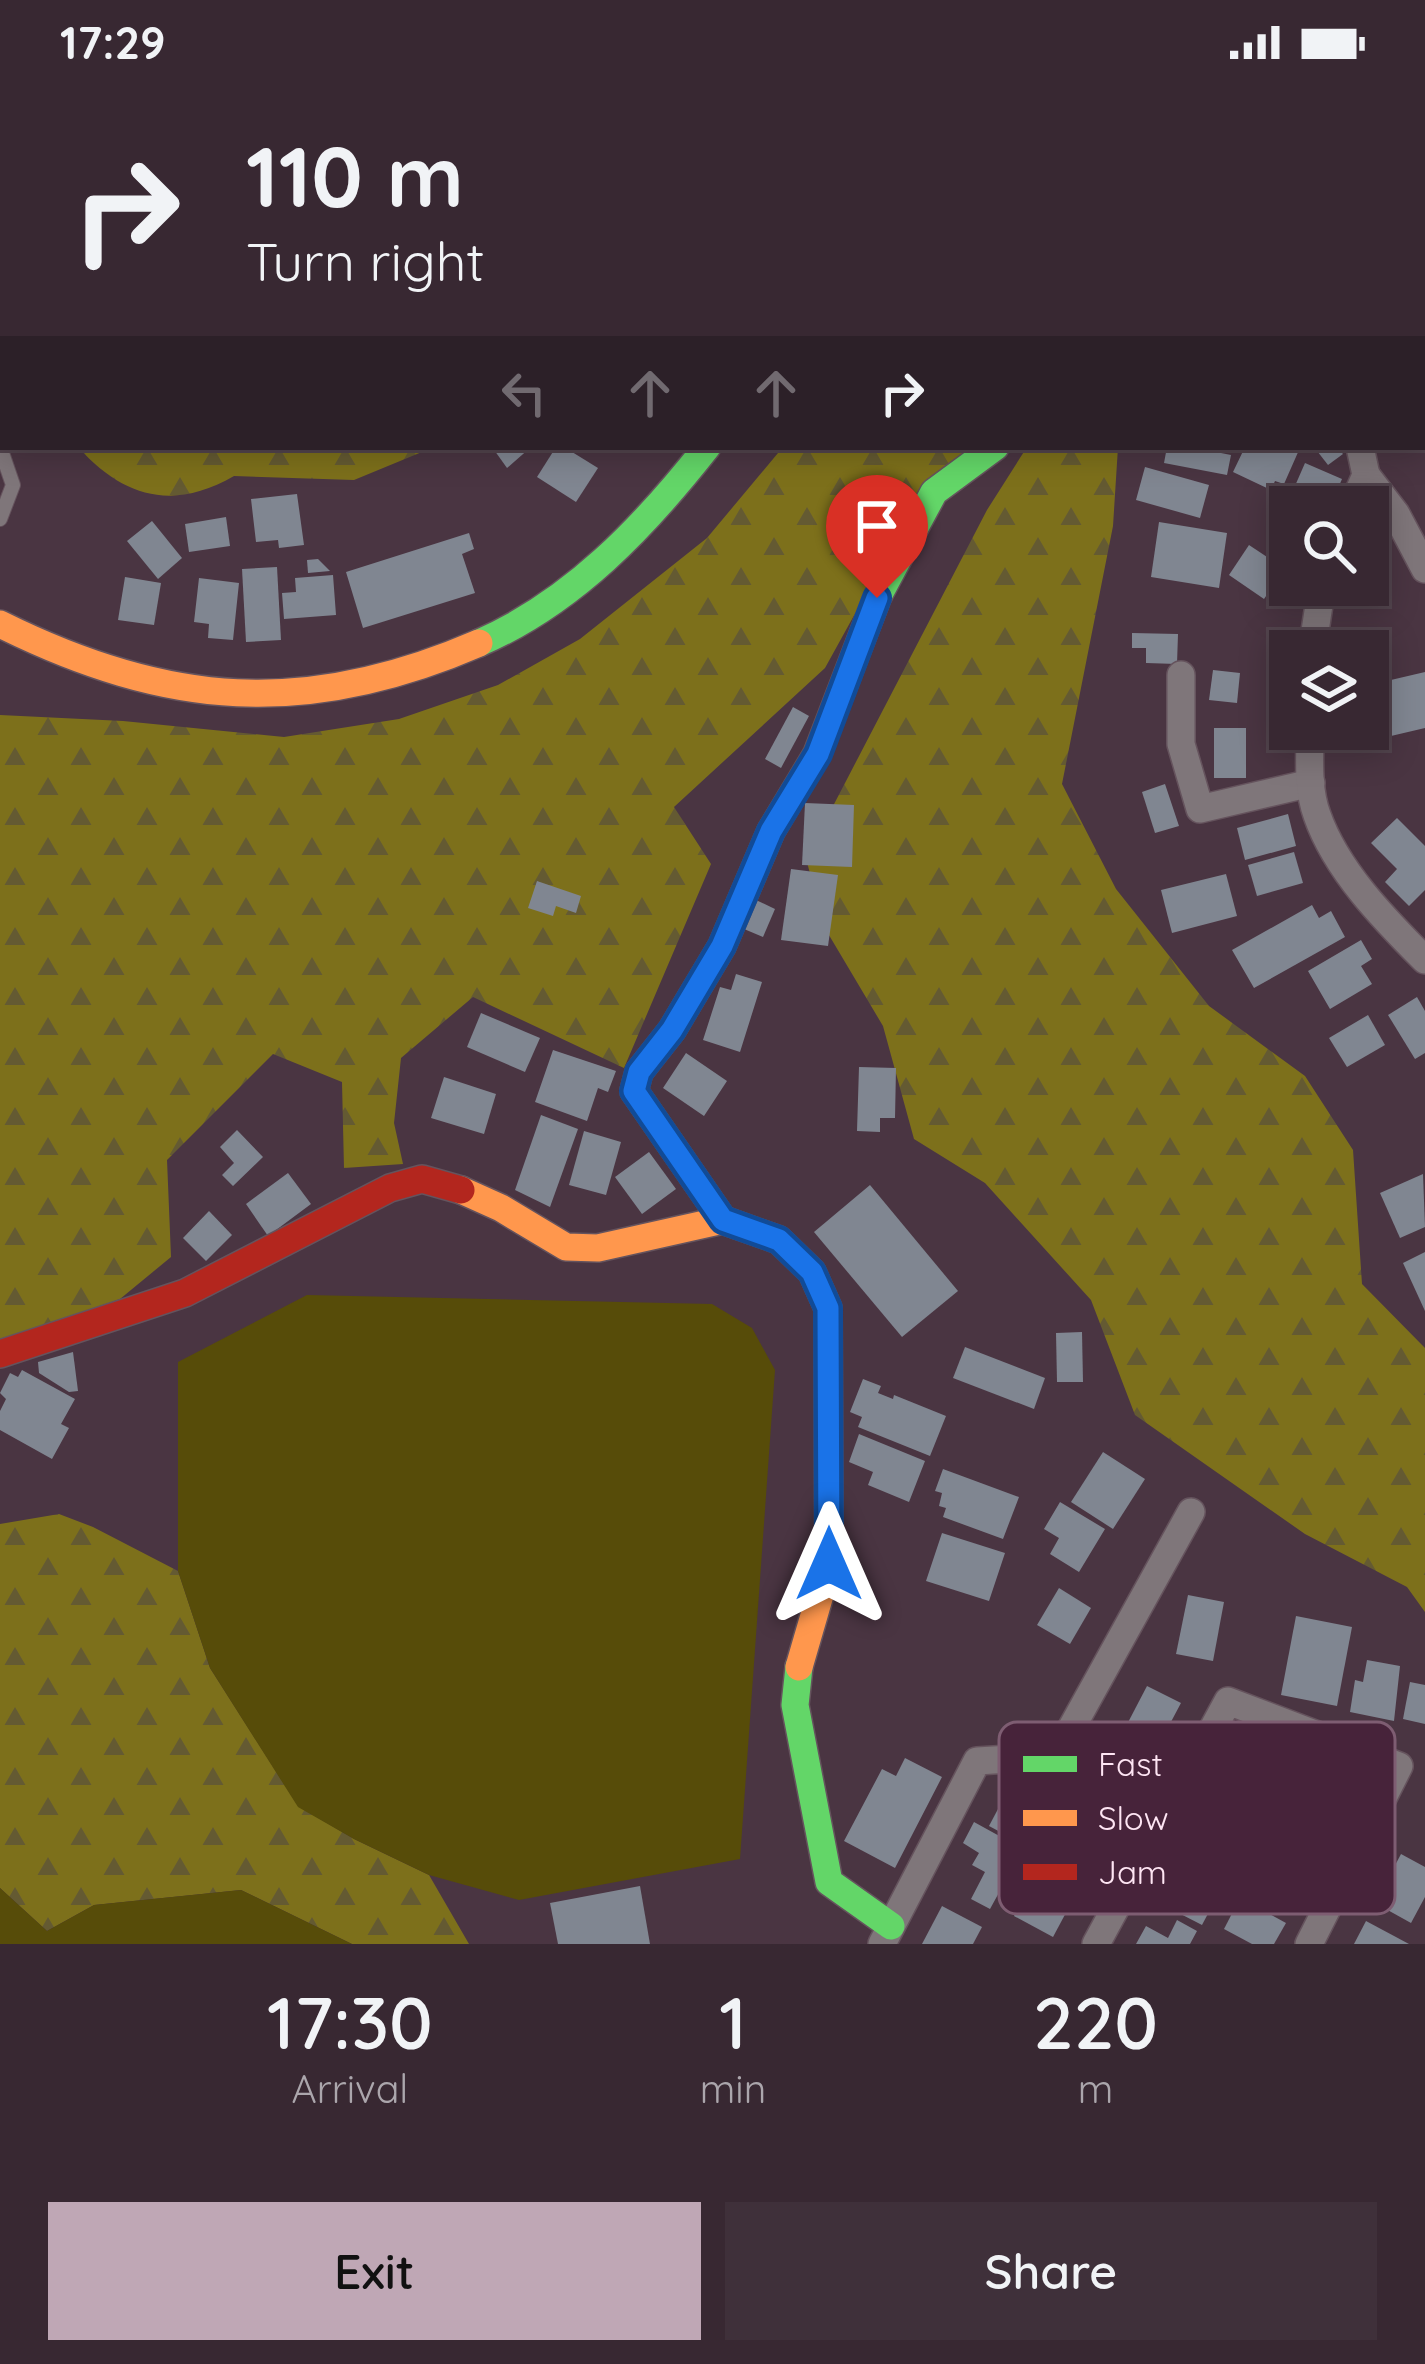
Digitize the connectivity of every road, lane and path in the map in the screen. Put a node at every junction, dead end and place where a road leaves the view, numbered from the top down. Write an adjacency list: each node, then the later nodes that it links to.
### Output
1 (1, 450): 5 (lane)
2 (705, 450): 7 (street)
3 (991, 450): 12 (street)
4 (1363, 461): 6 (street)
5 (0, 519)
6 (1425, 569)
7 (0, 624)
8 (1181, 675): 10 (street)
9 (1310, 750): 10 (street)
10 (1311, 783): 11 (street)
11 (1425, 960)
12 (723, 1220): 13 (street); 21 (street)
13 (0, 1354)
14 (1191, 1512): 15 (street)
15 (1075, 1722)
16 (1217, 1722): 17 (street)
17 (1283, 1722)
18 (999, 1760): 21 (street)
19 (1112, 1914): 22 (street)
20 (1324, 1914): 23 (street)
21 (887, 1935)
22 (1096, 1944)
23 (1309, 1944)

